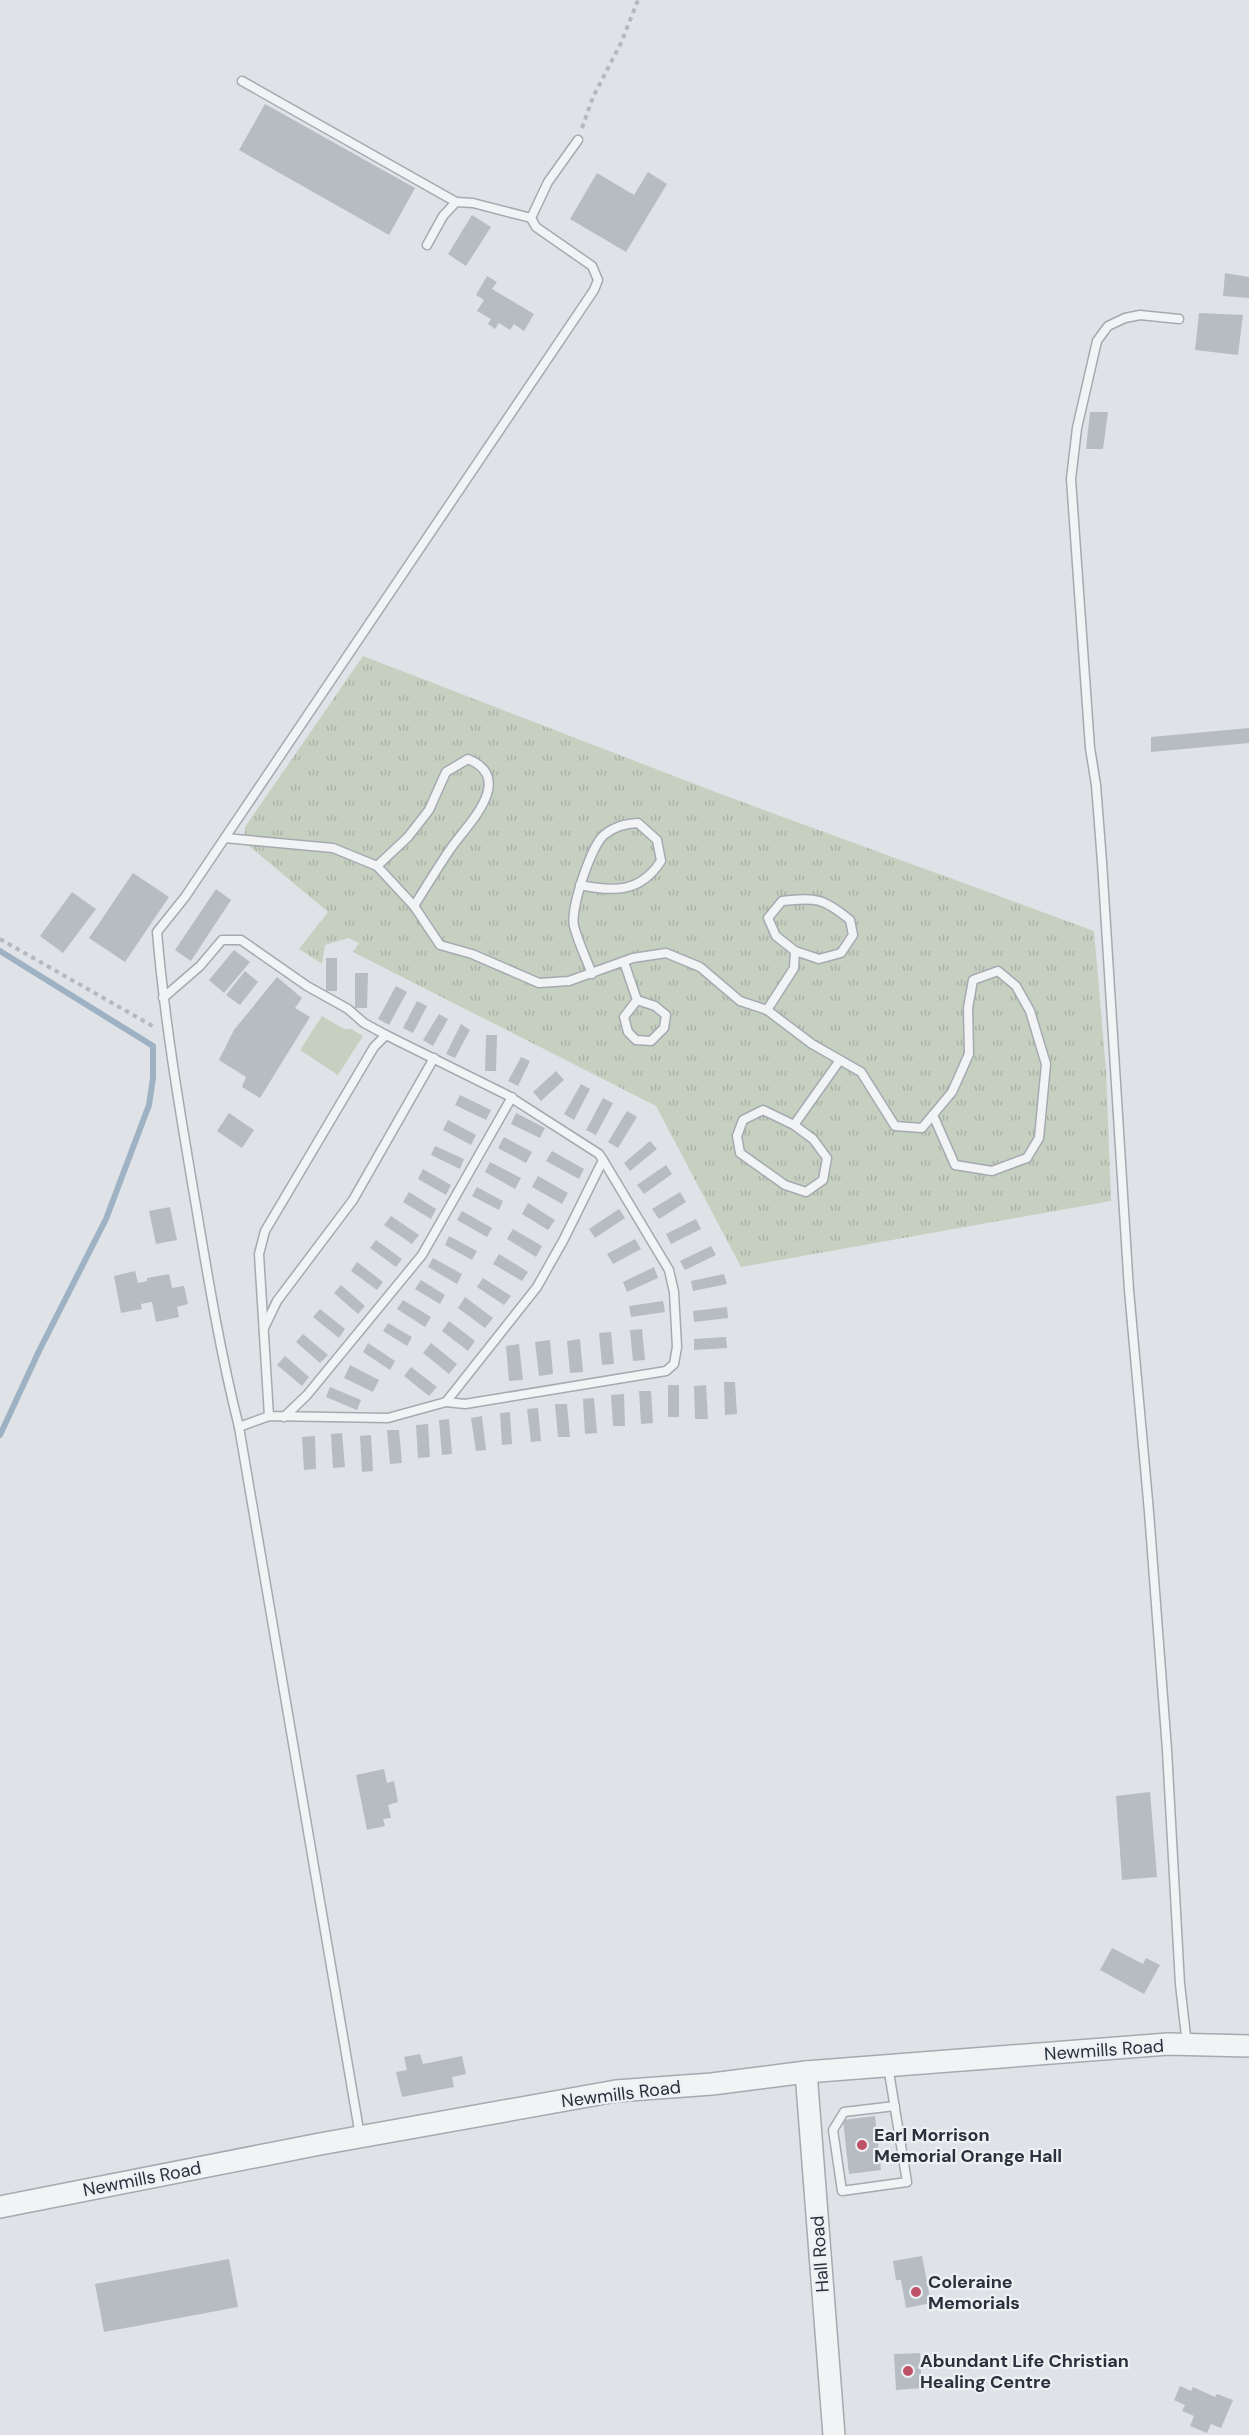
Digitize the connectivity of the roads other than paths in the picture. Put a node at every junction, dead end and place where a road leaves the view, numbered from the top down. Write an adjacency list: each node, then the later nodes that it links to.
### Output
1 (242, 81): 3 (lane)
2 (578, 140): 4 (lane)
3 (456, 202): 4 (lane); 5 (lane)
4 (531, 218): 7 (lane)
5 (427, 245)
6 (1179, 320): 29 (lane)
7 (225, 838): 8 (lane); 14 (lane)
8 (377, 866): 10 (lane); 10 (lane)
9 (580, 885): 9 (lane); 13 (lane)
10 (414, 906): 13 (lane)
11 (795, 951): 11 (lane); 16 (lane)
12 (624, 962): 13 (lane); 15 (lane); 16 (lane)
13 (592, 974)
14 (163, 998): 17 (lane); 28 (lane)
15 (637, 1000): 15 (lane)
16 (767, 1010): 19 (lane)
17 (386, 1035): 18 (lane); 24 (lane)
18 (434, 1058): 20 (lane); 24 (lane)
19 (840, 1060): 21 (lane); 22 (lane)
20 (512, 1097): 23 (lane); 27 (lane)
21 (933, 1115): 21 (lane)
22 (794, 1125): 22 (lane)
23 (603, 1160): 25 (lane); 25 (lane)
24 (264, 1329): 26 (lane)
25 (446, 1402): 27 (lane)
26 (269, 1416): 27 (lane); 28 (lane)
27 (284, 1417)
28 (239, 1427): 34 (lane)
29 (1187, 2045): 30 (street, Newmills Road); 31 (street, Newmills Road)
30 (1249, 2046)
31 (888, 2066): 32 (street, Newmills Road); 33 (lane)
32 (806, 2072): 34 (street, Newmills Road); 36 (street, Hall Road)
33 (895, 2106): 33 (lane)
34 (360, 2137): 35 (street, Newmills Road)
35 (0, 2207)
36 (834, 2435)

